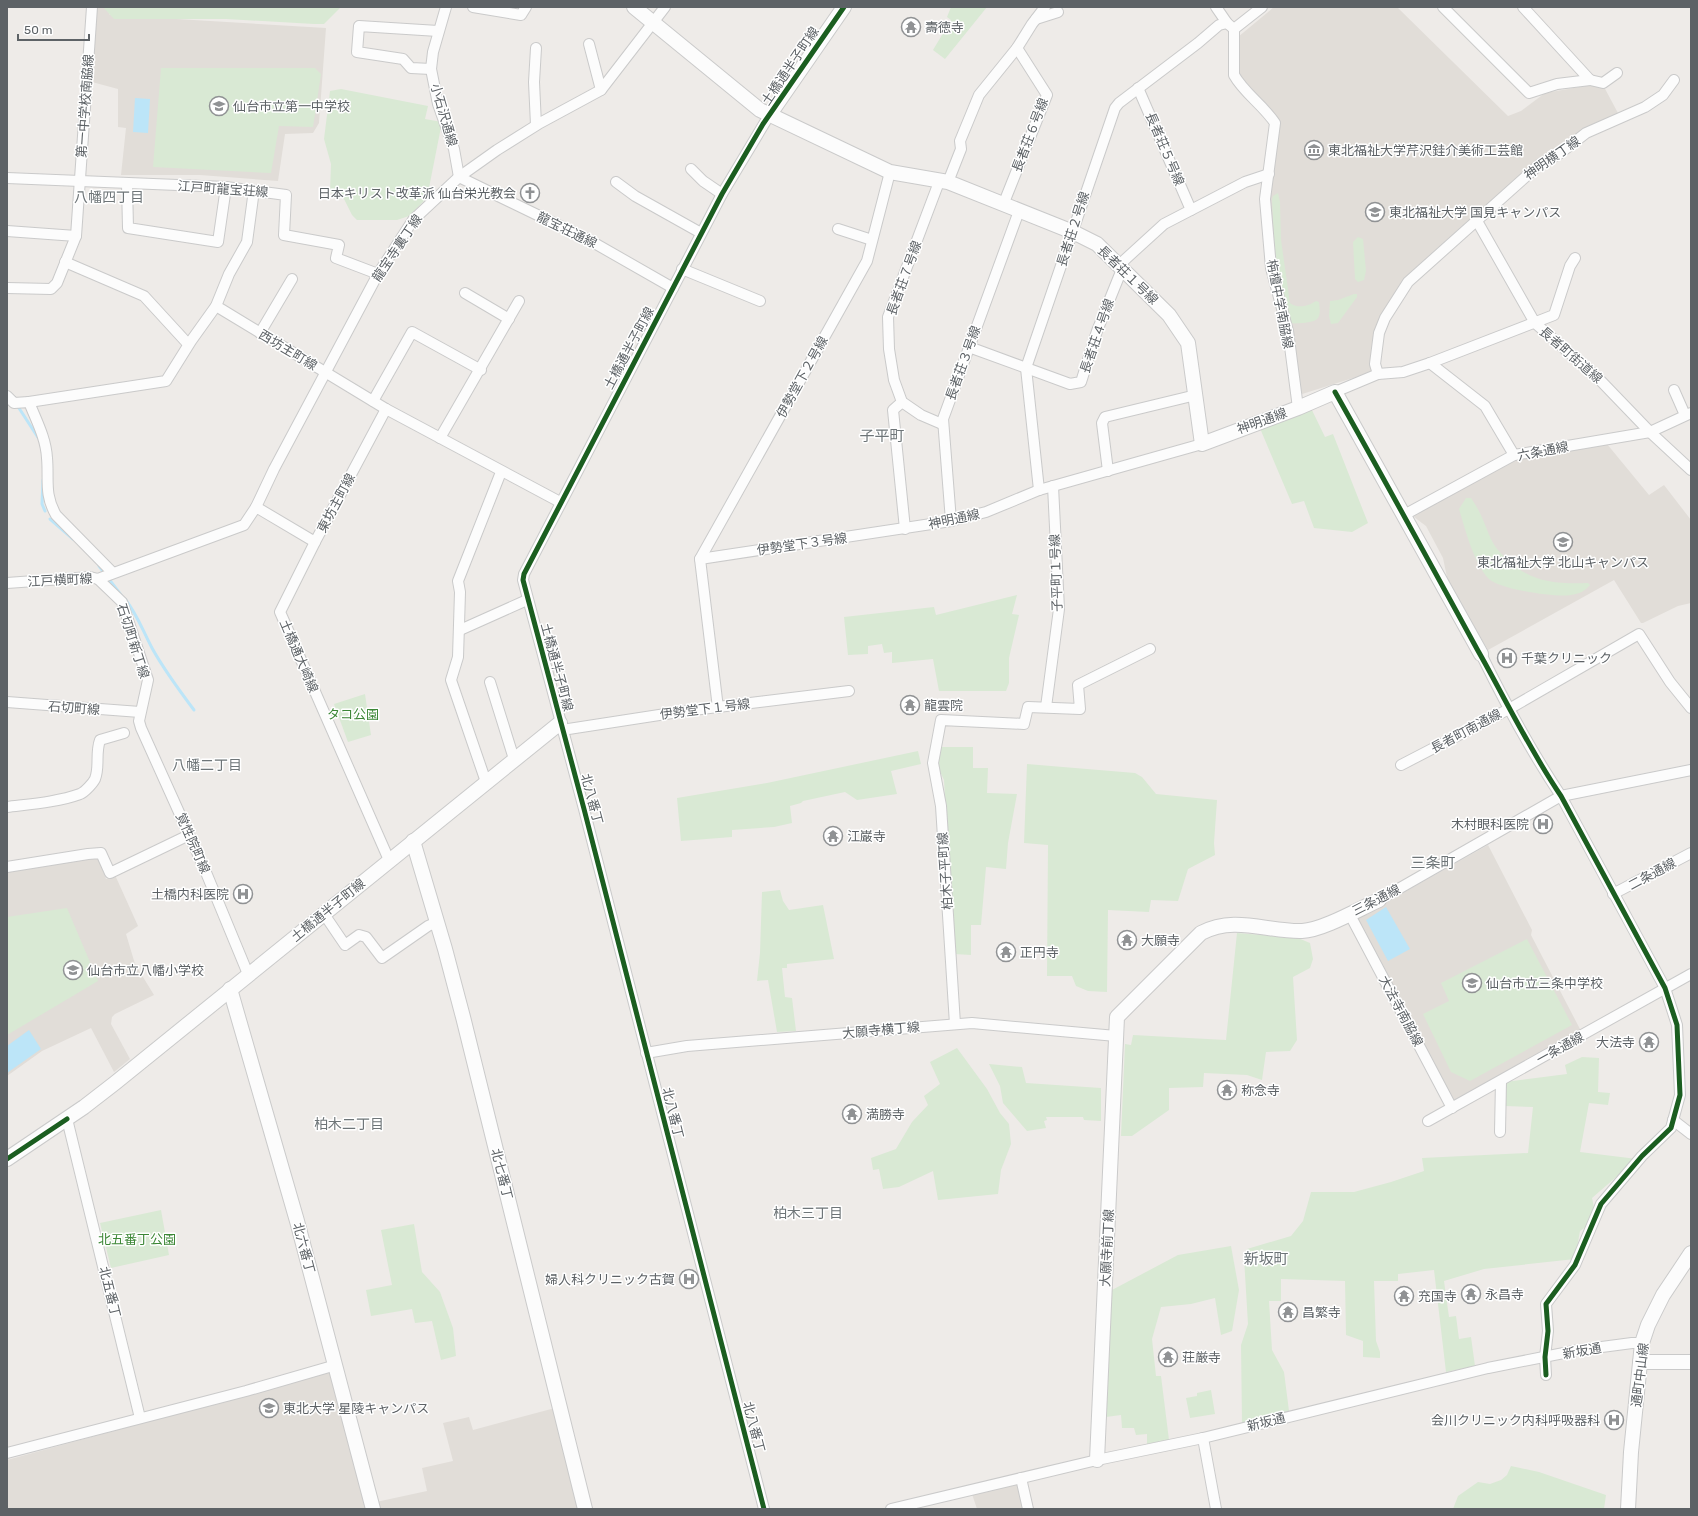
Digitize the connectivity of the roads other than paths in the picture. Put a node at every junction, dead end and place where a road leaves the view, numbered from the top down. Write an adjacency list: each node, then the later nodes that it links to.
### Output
1 (92, 7): 35 (street, 第一中学校南脇線)
2 (446, 7): 18 (street, 小石沢通線)
3 (473, 7): 13 (street)
4 (526, 7): 13 (street)
5 (634, 7): 16 (street)
6 (665, 7): 16 (street, 龍宝寺裏丁線)
7 (844, 7): 28 (street, 土橋通半子町線)
8 (1045, 7): 15 (street, 長者荘７号線)
9 (1216, 7): 17 (street)
10 (1262, 7): 17 (street, 長者荘２号線)
11 (1443, 7): 24 (street)
12 (1523, 7): 24 (street)
13 (492, 9)
14 (1058, 12): 15 (street)
15 (1036, 19): 21 (street, 長者荘７号線)
16 (653, 23): 27 (street, 龍宝寺裏丁線); 28 (street)
17 (1230, 26): 26 (street, 長者荘２号線); 32 (street, 栴檀中学南脇線)
18 (438, 30): 22 (street, 小石沢通線); 22 (street)
19 (589, 44): 27 (street)
20 (536, 48): 29 (street)
21 (1017, 48): 37 (street, 長者荘７号線); 42 (street, 長者荘６号線)
22 (431, 70): 33 (street, 小石沢通線)
23 (1617, 73): 24 (street)
24 (1590, 80)
25 (1674, 80): 45 (street, 神明横丁線)
26 (1138, 88): 43 (street, 長者荘５号線); 48 (street, 長者荘２号線)
27 (601, 90): 29 (street, 龍宝寺裏丁線)
28 (770, 114): 31 (street); 41 (street, 土橋通半子町線)
29 (536, 125): 33 (street, 龍宝寺裏丁線)
30 (691, 169): 41 (street)
31 (890, 172): 37 (street, 長者荘１号線); 51 (street, 伊勢堂下２号線)
32 (1269, 174): 43 (street, 長者荘４号線); 80 (street, 栴檀中学南脇線)
33 (459, 177): 56 (street, 龍宝寺裏丁線); 59 (street, 龍宝荘通線)
34 (7, 178): 35 (street, 江戸町龍宝荘線)
35 (79, 182): 38 (street, 江戸町龍宝荘線); 50 (street, 第一中学校南脇線)
36 (616, 182): 49 (street)
37 (944, 182): 42 (street, 長者荘１号線); 79 (street, 長者荘７号線)
38 (127, 184): 39 (street, 江戸町龍宝荘線); 39 (street)
39 (226, 187): 40 (street, 江戸町龍宝荘線)
40 (254, 190): 56 (street, 江戸町龍宝荘線); 63 (street)
41 (722, 194): 49 (street, 土橋通半子町線)
42 (1003, 205): 44 (street, 長者荘１号線)
43 (1191, 210): 54 (street, 長者荘４号線)
44 (1019, 211): 48 (street, 長者荘１号線); 68 (street, 長者荘３号線)
45 (1477, 221): 65 (street, 長者町街道線); 73 (street, 神明横丁線)
46 (838, 229): 51 (street)
47 (7, 231): 50 (street)
48 (1073, 232): 54 (street, 長者荘１号線); 70 (street, 長者荘２号線)
49 (701, 233): 55 (street, 土橋通半子町線)
50 (76, 236): 53 (street, 第一中学校南脇線)
51 (872, 240): 99 (street, 伊勢堂下２号線)
52 (1575, 258): 65 (street, 神明通線)
53 (65, 262): 58 (street, 第一中学校南脇線); 67 (street)
54 (1120, 267): 70 (street, 長者荘４号線); 76 (street, 長者荘１号線)
55 (682, 269): 59 (street, 土橋通半子町線); 62 (street)
56 (378, 274): 72 (street, 龍宝寺裏丁線)
57 (292, 279): 66 (street)
58 (7, 288)
59 (673, 288): 93 (street, 土橋通半子町線)
60 (465, 293): 64 (street)
61 (519, 301): 64 (street)
62 (760, 301)
63 (216, 306): 66 (street, 西坊主町線); 67 (street)
64 (509, 319): 71 (street)
65 (1535, 323): 69 (street, 神明通線); 84 (street, 長者町街道線)
66 (260, 333): 72 (street, 西坊主町線)
67 (188, 344): 77 (street)
68 (969, 347): 70 (street, 長者荘４号線); 83 (street, 長者荘３号線)
69 (1430, 363): 73 (street, 神明通線); 87 (street)
70 (1026, 368): 92 (street, 長者荘２号線)
71 (481, 370): 78 (street); 85 (street)
72 (325, 373): 78 (street, 西坊主町線); 94 (street, 龍宝寺裏丁線)
73 (1378, 374): 75 (street, 神明通線)
74 (1674, 390): 82 (street)
75 (1335, 392): 80 (street, 神明通線); 95 (street)
76 (1196, 395): 86 (street, 長者荘１号線); 89 (street)
77 (17, 401): 100 (street, 石切町新丁線)
78 (373, 401): 81 (street, 西坊主町線)
79 (902, 402): 83 (street); 97 (street)
80 (1298, 408): 86 (street, 神明通線)
81 (386, 409): 85 (street, 西坊主町線); 98 (street, 東坊主町線)
82 (1688, 414): 84 (street, 六条通線)
83 (942, 424): 96 (street, 長者荘３号線)
84 (1650, 432): 87 (street, 六条通線); 88 (street, 長者町街道線)
85 (440, 438): 90 (street, 西坊主町線)
86 (1202, 444): 89 (street, 神明通線)
87 (1514, 455): 95 (street, 六条通線)
88 (1691, 470)
89 (1108, 471): 91 (street, 神明通線)
90 (501, 472): 93 (street, 西坊主町線); 103 (street)
91 (1053, 486): 92 (street, 神明通線); 109 (street, 子平町１号線)
92 (1039, 490): 96 (street, 神明通線)
93 (560, 502): 102 (street, 土橋通半子町線)
94 (256, 507): 98 (street, 東坊主町線); 100 (street)
95 (1404, 515): 105 (street)
96 (951, 521): 97 (street, 神明通線)
97 (905, 529): 99 (street, 伊勢堂下３号線)
98 (315, 542): 125 (street, 土橋通大崎線)
99 (700, 559): 110 (street)
100 (105, 575): 101 (street, 江戸横町線); 113 (street, 石切町新丁線)
101 (7, 583)
102 (528, 600): 103 (street); 114 (street, 土橋通半子町線)
103 (460, 630): 119 (street)
104 (1150, 649): 109 (street)
105 (1480, 654): 112 (street)
106 (490, 682): 116 (street)
107 (849, 691): 110 (street, 伊勢堂下１号線)
108 (7, 702): 113 (street, 石切町線)
109 (1046, 707): 136 (street, 柏木子平町線)
110 (718, 708): 114 (street, 伊勢堂下１号線)
111 (1691, 708): 112 (street, 長者町南通線)
112 (1509, 709): 117 (street, 長者町南通線); 120 (street)
113 (140, 712): 122 (street, 覚性院町線)
114 (561, 727): 116 (street, 土橋通半子町線); 138 (street, 北八番丁)
115 (124, 733): 121 (street)
116 (514, 759): 119 (street, 土橋通半子町線)
117 (1401, 765)
118 (1691, 770): 120 (street, 三条通線)
119 (486, 782): 123 (street, 土橋通半子町線)
120 (1561, 796): 127 (street); 128 (street, 三条通線)
121 (7, 807)
122 (189, 835): 126 (street); 132 (street, 覚性院町線)
123 (413, 841): 125 (street, 土橋通半子町線); 131 (street, 北七番丁)
124 (1691, 853): 127 (street, 二条通線)
125 (389, 860): 130 (street, 土橋通半子町線)
126 (7, 867)
127 (1613, 894): 134 (street)
128 (1379, 900): 129 (street, 三条通線)
129 (1348, 913): 137 (street, 三条通線); 140 (street, 大法寺南脇線)
130 (324, 914): 131 (street); 132 (street, 土橋通半子町線)
131 (437, 922): 160 (street, 北七番丁)
132 (248, 974): 135 (street, 土橋通半子町線)
133 (1691, 974): 134 (street, 一条通線)
134 (1665, 988): 139 (street, 一条通線); 142 (street)
135 (230, 989): 141 (street, 土橋通半子町線); 152 (street, 北六番丁)
136 (955, 1024): 137 (street, 大願寺横丁線); 138 (street, 大願寺横丁線)
137 (1116, 1036): 157 (street, 大願寺前丁線)
138 (646, 1053): 161 (street, 北八番丁)
139 (1501, 1081): 140 (street, 一条通線); 144 (street)
140 (1452, 1108): 143 (street, 一条通線)
141 (67, 1118): 146 (street, 土橋通半子町線); 154 (street, 北五番丁)
142 (1674, 1120): 145 (street); 149 (street)
143 (1428, 1121)
144 (1500, 1132)
145 (1691, 1134)
146 (7, 1159)
147 (1691, 1252): 148 (street, 通町中山線)
148 (1642, 1343): 149 (street, 新坂通); 150 (street, 通町中山線)
149 (1545, 1357): 153 (street); 155 (street, 新坂通)
150 (1640, 1362): 151 (street); 165 (street, 通町中山線)
151 (1691, 1362)
152 (336, 1365): 154 (street); 159 (street, 北六番丁)
153 (1546, 1375)
154 (140, 1418): 156 (street)
155 (1203, 1438): 157 (street, 新坂通); 164 (street)
156 (7, 1453)
157 (1097, 1460): 158 (street, 新坂通)
158 (1021, 1478): 162 (street, 新坂通); 163 (street)
159 (373, 1509)
160 (585, 1509)
161 (764, 1509)
162 (891, 1509)
163 (1028, 1509)
164 (1216, 1509)
165 (1628, 1509)

